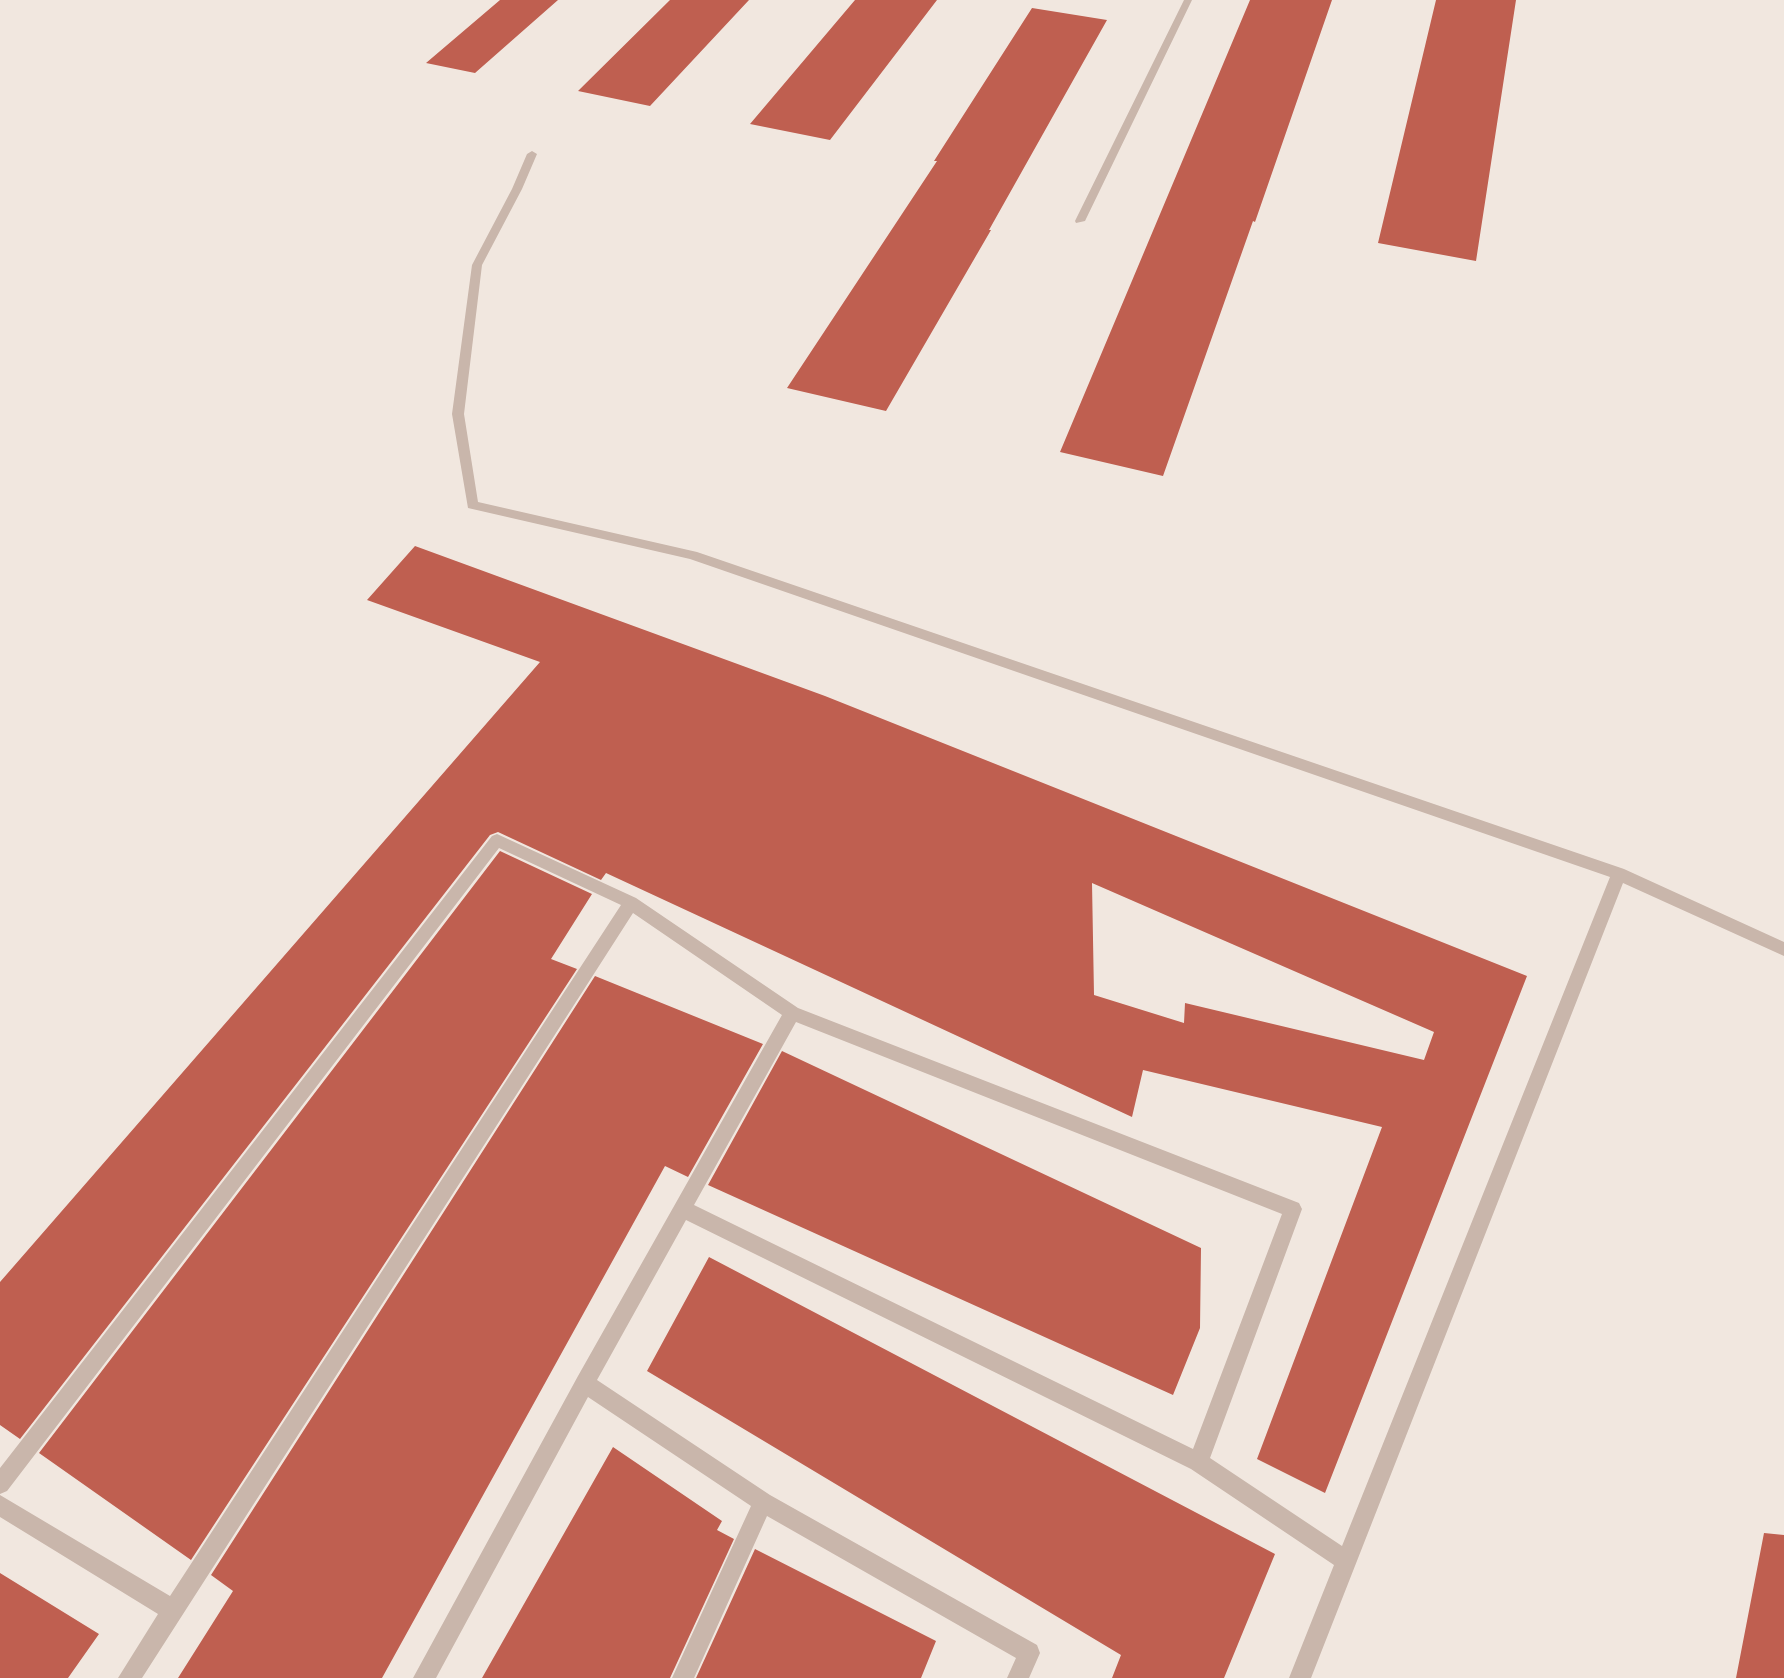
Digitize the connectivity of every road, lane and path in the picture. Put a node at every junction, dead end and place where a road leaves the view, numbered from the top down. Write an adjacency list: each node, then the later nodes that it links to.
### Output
1 (1188, 0): 3 (lane)
2 (532, 154): 4 (lane)
3 (1080, 221)
4 (1619, 874): 6 (lane); 14 (lane)
5 (631, 903): 7 (lane); 11 (lane); 15 (lane)
6 (1784, 949)
7 (792, 1013): 8 (lane); 10 (lane)
8 (683, 1209): 9 (lane); 10 (lane)
9 (585, 1383): 12 (lane); 17 (lane)
10 (1198, 1462): 14 (lane)
11 (0, 1484)
12 (763, 1502): 18 (lane); 19 (lane)
13 (0, 1505): 15 (lane)
14 (1347, 1560): 20 (lane)
15 (174, 1611): 16 (lane)
16 (129, 1678)
17 (424, 1678)
18 (683, 1678)
19 (1018, 1678)
20 (1300, 1678)

